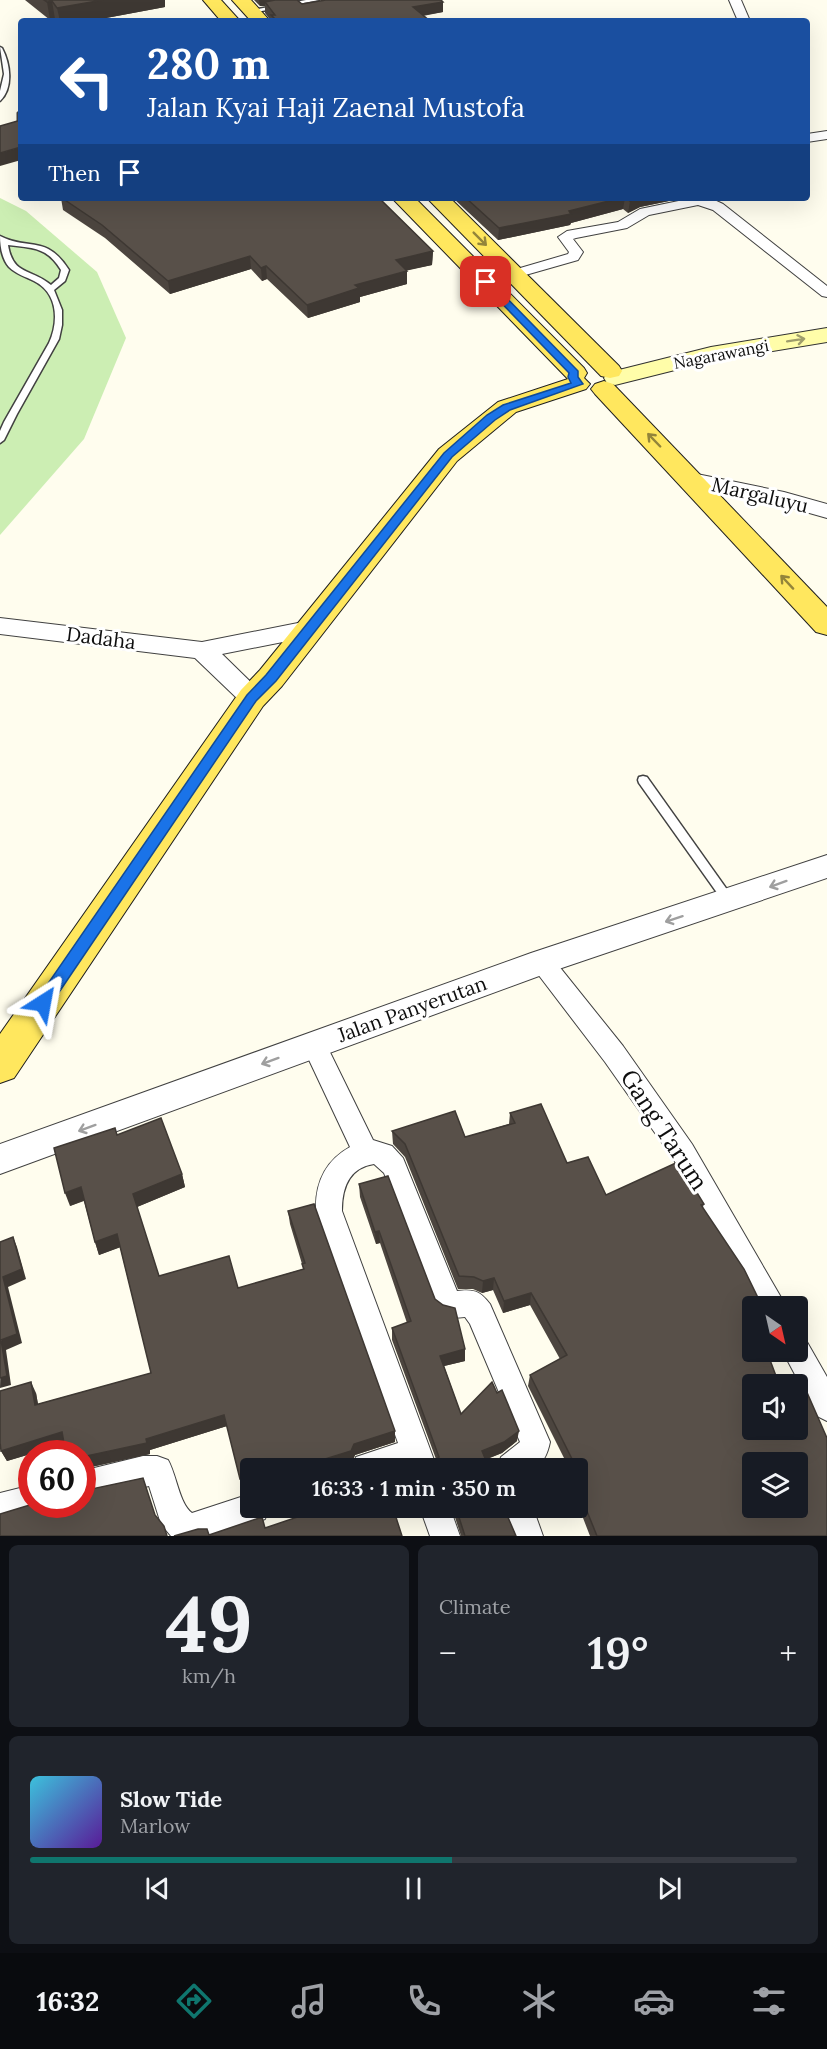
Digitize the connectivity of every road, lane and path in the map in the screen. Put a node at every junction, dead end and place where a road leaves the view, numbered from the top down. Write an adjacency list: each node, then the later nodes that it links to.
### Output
1 (212, 0): 5 (main road)
2 (315, 0): 4 (lane)
3 (735, 0): 6 (street)
4 (251, 10)
5 (228, 18)
6 (743, 18)
7 (0, 49): 8 (lane)
8 (0, 98)
9 (827, 135): 10 (street)
10 (810, 138)
11 (411, 201): 18 (main road)
12 (441, 201): 14 (main road, one-way to 14)
13 (2, 240): 15 (lane); 15 (lane)
14 (515, 274): 16 (street); 18 (main road)
15 (51, 289): 19 (lane)
16 (827, 293)
17 (827, 334): 18 (main road, Nagarawangi, one-way to 17)
18 (596, 379): 21 (main road, one-way to 18); 25 (main road)
19 (4, 421): 20 (lane)
20 (0, 440)
21 (692, 480): 22 (street, Margaluyu); 23 (main road, one-way to 21)
22 (827, 511)
23 (827, 625)
24 (0, 626): 26 (street, Dadaha)
25 (308, 629): 26 (street, Dadaha); 27 (main road)
26 (202, 650): 27 (street)
27 (252, 698): 33 (main road)
28 (644, 780): 30 (lane)
29 (827, 866): 30 (street, Jalan Panyerutan, one-way to 30)
30 (729, 901): 31 (street, Jalan Panyerutan, one-way to 31)
31 (542, 962): 32 (street, Jalan Panyerutan); 36 (street, Gang Tarum)
32 (314, 1045): 34 (street); 35 (street, Jalan Panyerutan, one-way to 35)
33 (0, 1066)
34 (366, 1154): 39 (street); 40 (street)
35 (0, 1159)
36 (766, 1296)
37 (803, 1362): 38 (street)
38 (827, 1406)
39 (418, 1458)
40 (524, 1458)
41 (96, 1483): 44 (street)
42 (18, 1504): 43 (street)
43 (0, 1508)
44 (240, 1513)
45 (439, 1518): 47 (street)
46 (522, 1518): 48 (street)
47 (445, 1536)
48 (528, 1536)

